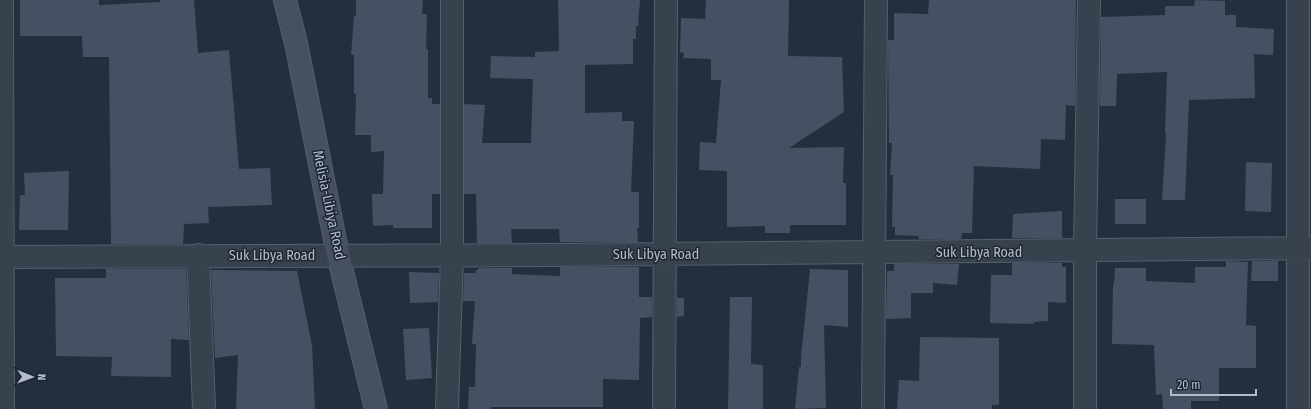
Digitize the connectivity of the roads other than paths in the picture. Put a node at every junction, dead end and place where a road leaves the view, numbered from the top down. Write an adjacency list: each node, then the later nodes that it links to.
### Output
1 (2, 0): 15 (street)
2 (285, 0): 13 (main road, Melisia-Libiya Road)
3 (452, 0): 14 (street)
4 (666, 0): 11 (street)
5 (876, 0): 10 (street)
6 (1089, 0): 9 (street)
7 (1298, 0): 8 (street)
8 (1304, 248): 9 (street, Suk Libya Road); 23 (street)
9 (1085, 251): 10 (street, Suk Libya Road); 22 (street)
10 (874, 252): 11 (street, Suk Libya Road); 21 (street)
11 (666, 254): 14 (street, Suk Libya Road); 20 (street)
12 (198, 255): 13 (street, Suk Libya Road); 15 (street, Suk Libya Road); 17 (street)
13 (338, 255): 14 (street, Suk Libya Road); 18 (main road, Melisia-Libiya Road)
14 (452, 255): 19 (street)
15 (1, 257): 16 (street)
16 (3, 409)
17 (204, 409)
18 (376, 409)
19 (448, 409)
20 (664, 409)
21 (873, 409)
22 (1085, 409)
23 (1298, 409)

